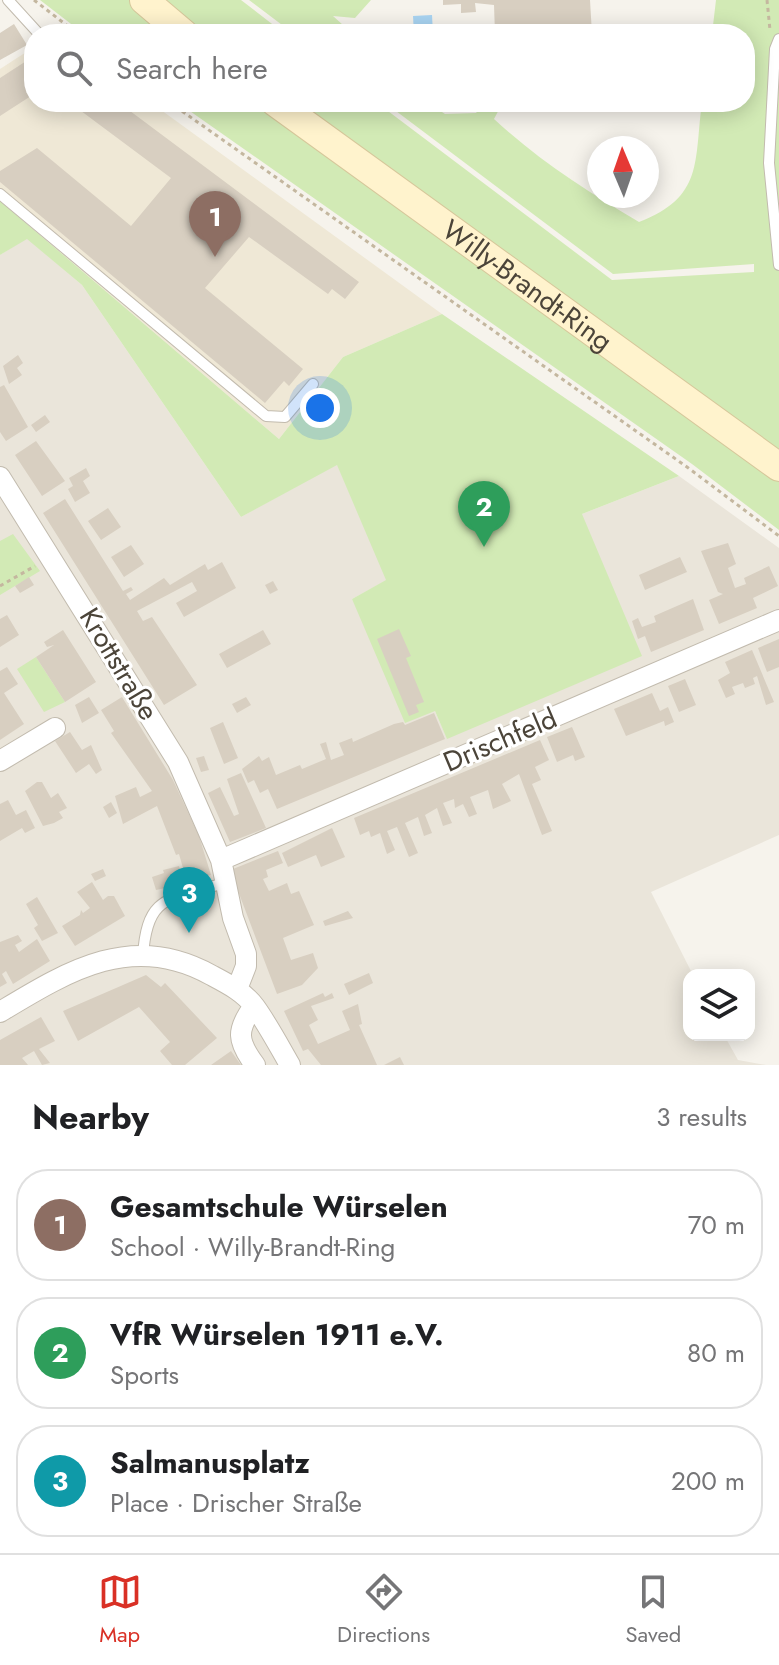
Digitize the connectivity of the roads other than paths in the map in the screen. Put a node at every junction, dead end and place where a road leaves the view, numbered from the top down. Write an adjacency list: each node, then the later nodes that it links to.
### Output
1 (8, 0): 3 (lane)
2 (144, 0): 4 (main road)
3 (30, 24)
4 (172, 24)
5 (777, 44): 8 (lane)
6 (289, 112): 10 (main road, Willy-Brandt-Ring)
7 (0, 194): 9 (lane)
8 (779, 265)
9 (313, 384)
10 (779, 467)
11 (0, 477): 15 (street, Krottstraße)
12 (779, 620): 15 (street, Drischfeld)
13 (55, 728): 14 (street)
14 (0, 761)
15 (221, 860): 16 (street, Krottstraße)
16 (224, 883): 17 (lane); 18 (street, Krottstraße)
17 (143, 956): 18 (street); 20 (street)
18 (237, 989): 19 (street)
19 (254, 1006): 21 (street); 22 (street)
20 (0, 1012)
21 (255, 1065)
22 (290, 1065)

